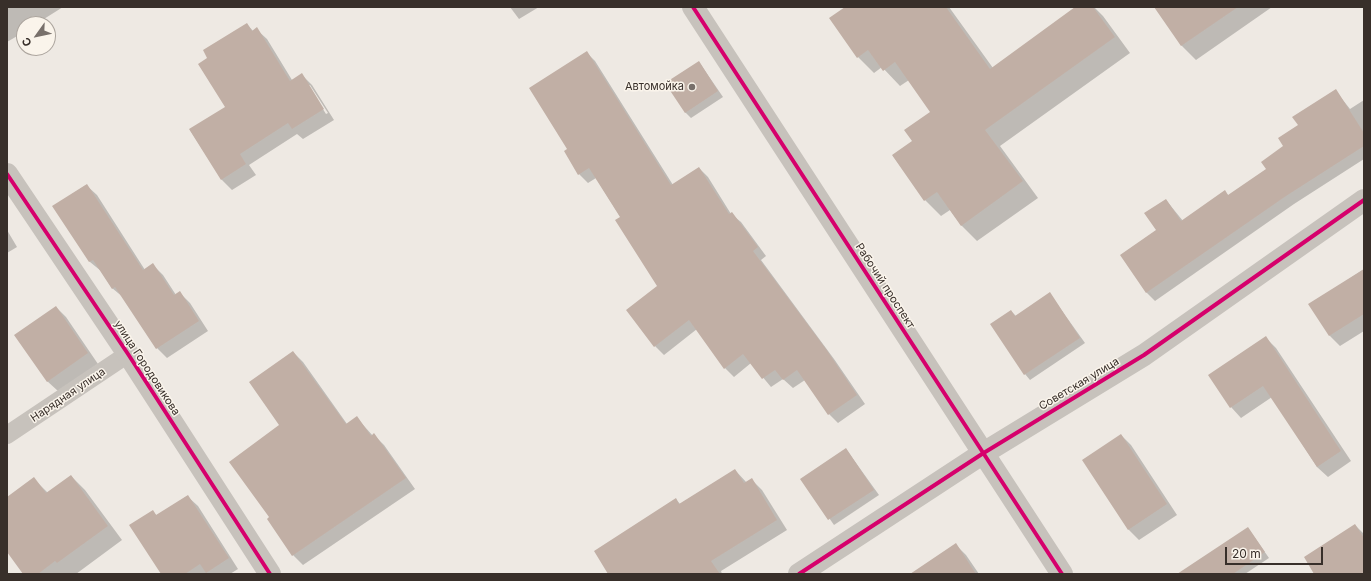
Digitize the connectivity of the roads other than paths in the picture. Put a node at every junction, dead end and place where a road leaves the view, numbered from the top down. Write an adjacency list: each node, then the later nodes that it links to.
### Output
1 (693, 7): 6 (street, Рабочий проспект)
2 (7, 174): 4 (street, улица Городовикова)
3 (1364, 200): 6 (street, Советская улица)
4 (128, 354): 5 (lane, Нарядная улица); 7 (street, улица Городовикова)
5 (7, 435)
6 (982, 454): 8 (street, Советская улица); 9 (street, Рабочий проспект)
7 (270, 574)
8 (799, 574)
9 (1062, 574)

